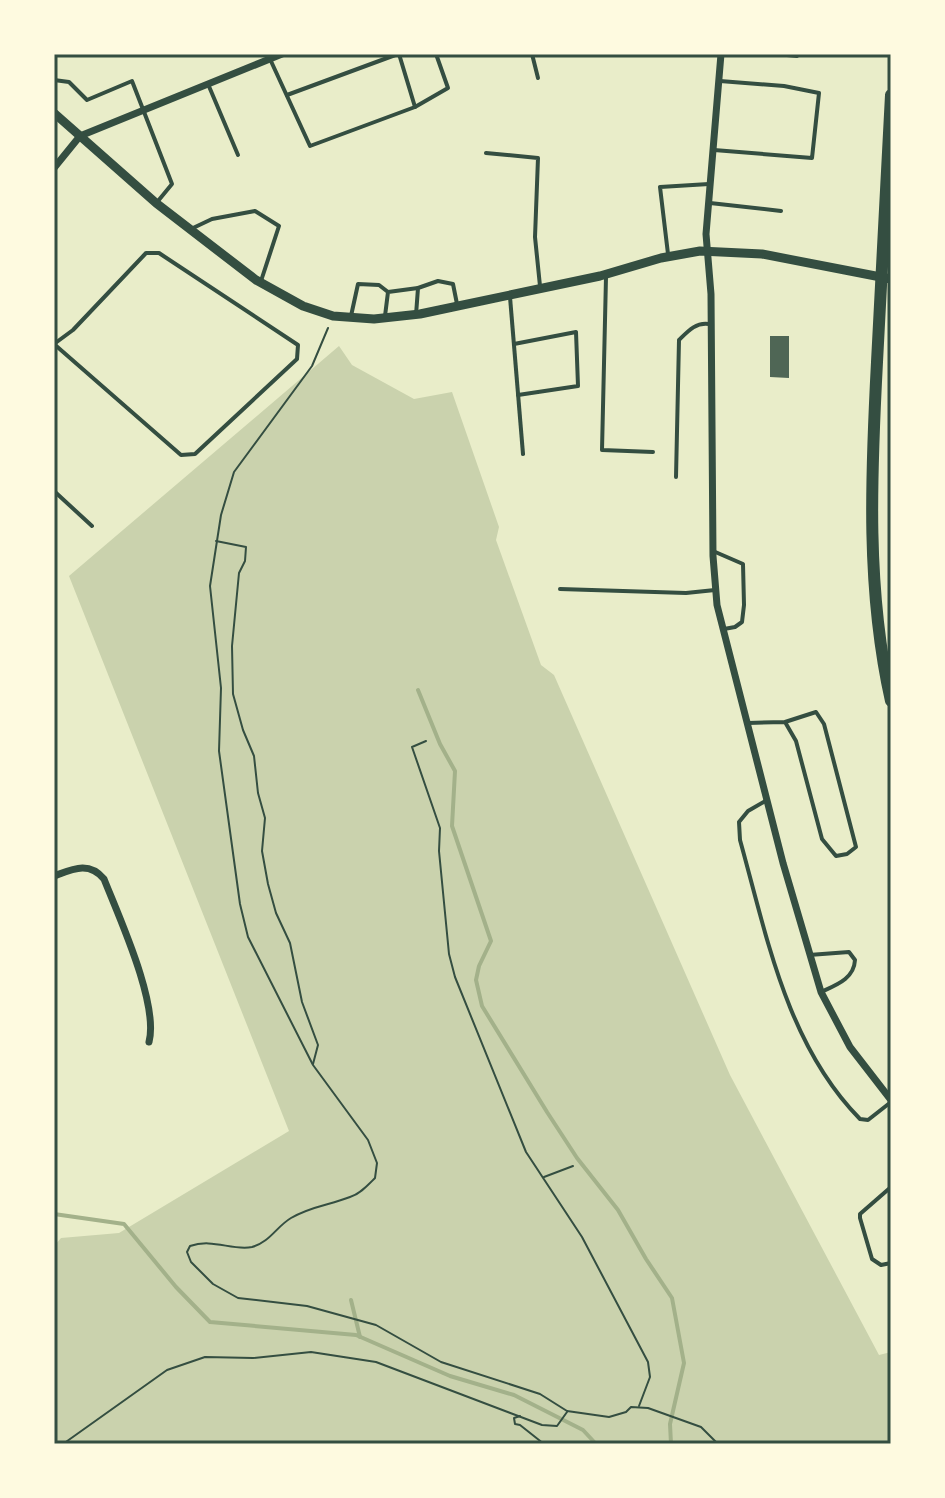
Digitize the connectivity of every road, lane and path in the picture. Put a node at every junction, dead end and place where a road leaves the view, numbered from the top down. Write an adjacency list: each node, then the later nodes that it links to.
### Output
1 (282, 54): 8 (street)
2 (399, 54): 13 (lane); 15 (lane)
3 (436, 54): 15 (lane)
4 (532, 54): 9 (lane)
5 (721, 54): 11 (street)
6 (777, 54): 7 (lane)
7 (797, 56)
8 (270, 59): 12 (street); 13 (lane)
9 (538, 78)
10 (54, 80): 16 (lane)
11 (718, 80): 19 (street); 19 (lane)
12 (208, 84): 16 (street); 21 (lane)
13 (287, 95): 15 (lane)
14 (891, 95): 31 (highway)
15 (415, 107)
16 (145, 110): 18 (street); 24 (lane)
17 (54, 113): 18 (street)
18 (80, 136): 22 (street); 24 (street)
19 (712, 150): 23 (street)
20 (486, 153): 34 (lane)
21 (238, 155)
22 (54, 168)
23 (709, 184): 25 (street); 29 (lane)
24 (156, 203): 27 (street)
25 (708, 203): 26 (lane); 28 (street)
26 (781, 211)
27 (189, 230): 32 (street); 32 (lane)
28 (708, 251): 29 (street); 31 (street); 42 (street)
29 (668, 256): 30 (street)
30 (606, 275): 34 (street); 46 (lane)
31 (886, 278): 56 (highway)
32 (260, 283): 39 (street)
33 (418, 288): 35 (lane); 37 (lane); 38 (lane)
34 (540, 288): 36 (street)
35 (388, 292): 40 (lane); 41 (lane)
36 (510, 295): 37 (street); 44 (lane)
37 (458, 306): 38 (street)
38 (416, 315): 41 (street)
39 (333, 316): 40 (street); 51 (path)
40 (350, 316): 41 (street)
41 (384, 318)
42 (712, 324): 48 (lane); 52 (street)
43 (54, 343): 43 (lane)
44 (514, 344): 45 (lane); 45 (lane)
45 (518, 395): 47 (lane)
46 (653, 452)
47 (523, 454)
48 (676, 477)
49 (54, 491): 50 (lane)
50 (92, 526)
51 (216, 541): 65 (path); 65 (path)
52 (713, 551): 54 (street); 55 (lane)
53 (560, 589): 54 (lane)
54 (715, 590): 55 (street)
55 (722, 629): 58 (street)
56 (891, 701)
57 (785, 722): 57 (lane); 58 (lane)
58 (746, 723): 60 (street)
59 (426, 741): 68 (path)
60 (767, 800): 62 (street); 66 (lane)
61 (54, 876): 64 (street)
62 (809, 955): 63 (street); 63 (lane)
63 (821, 992): 66 (street)
64 (149, 1042)
65 (313, 1065): 72 (path)
66 (891, 1101)
67 (573, 1166): 68 (path)
68 (542, 1177): 71 (path)
69 (891, 1187): 70 (lane)
70 (891, 1263)
71 (638, 1407): 72 (path); 74 (path)
72 (567, 1411): 73 (path)
73 (521, 1415): 75 (path); 76 (path)
74 (711, 1438): 77 (path); 78 (path)
75 (63, 1444)
76 (544, 1444)
77 (709, 1444)
78 (718, 1444)

